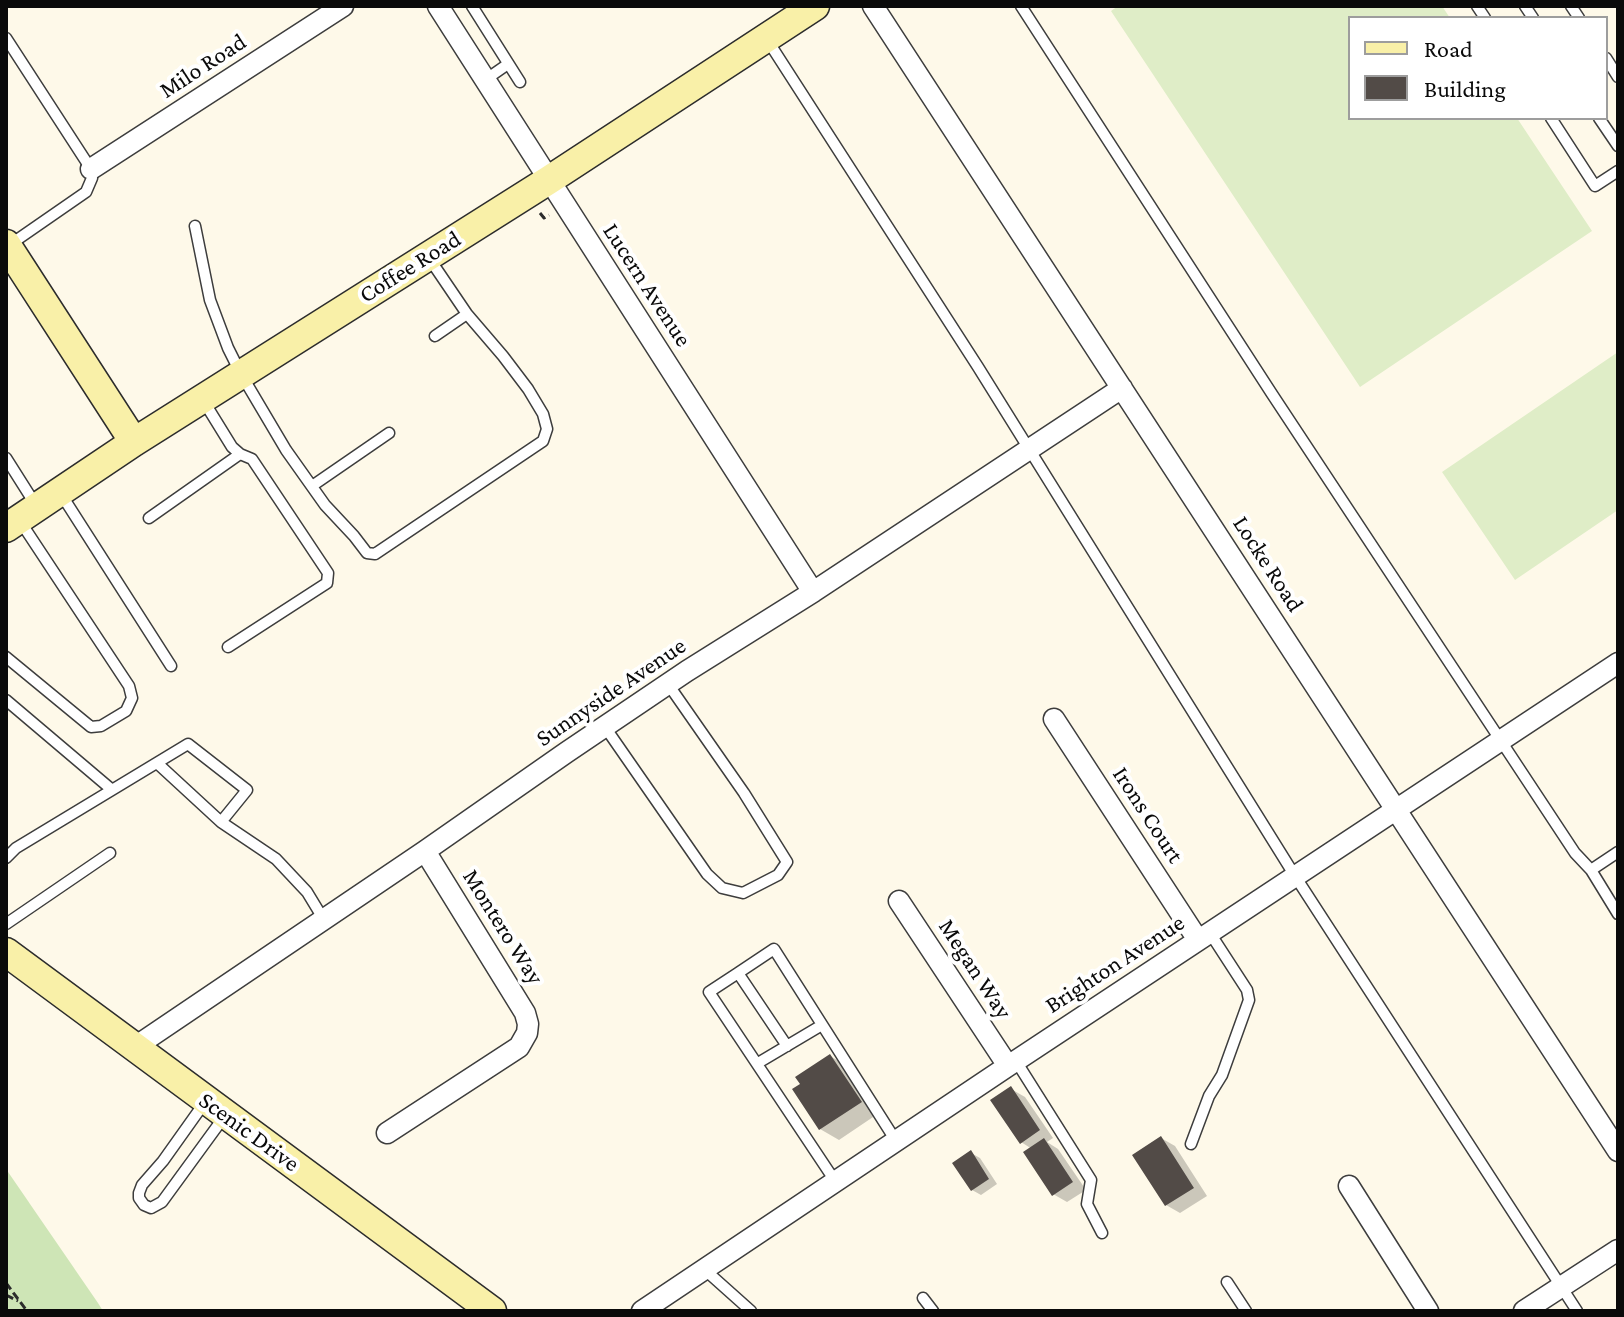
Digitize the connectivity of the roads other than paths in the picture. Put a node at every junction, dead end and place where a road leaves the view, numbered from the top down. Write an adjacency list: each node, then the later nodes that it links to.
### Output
1 (343, 6): 15 (street, Milo Road)
2 (438, 6): 10 (street, Lucern Avenue)
3 (472, 6): 9 (lane)
4 (815, 6): 8 (main road, Coffee Road)
5 (873, 6): 24 (street, Locke Road)
6 (1021, 6): 43 (lane)
7 (6, 38): 15 (lane)
8 (766, 38): 17 (main road, Coffee Road); 28 (lane)
9 (508, 64): 10 (lane); 11 (lane)
10 (485, 80): 17 (street, Lucern Avenue)
11 (520, 82)
12 (1552, 120): 16 (lane)
13 (1600, 120): 14 (lane)
14 (1618, 146)
15 (91, 169): 19 (lane)
16 (1618, 171)
17 (549, 180): 20 (main road, Coffee Road); 34 (street, Lucern Avenue)
18 (195, 226): 23 (lane)
19 (6, 246): 27 (main road)
20 (427, 256): 21 (lane); 23 (main road, Coffee Road)
21 (467, 314): 22 (lane); 31 (lane)
22 (435, 336)
23 (241, 374): 25 (main road, Coffee Road); 31 (lane)
24 (1122, 388): 28 (street, Sunnyside Avenue); 46 (street, Locke Road)
25 (202, 398): 27 (main road, Coffee Road); 29 (lane)
26 (389, 433): 31 (lane)
27 (134, 442): 32 (main road, Coffee Road)
28 (1028, 450): 34 (street, Sunnyside Avenue); 53 (lane)
29 (240, 454): 33 (lane); 35 (lane)
30 (6, 458): 32 (lane)
31 (312, 486)
32 (30, 512): 36 (lane); 38 (lane)
33 (149, 518)
34 (813, 592): 39 (street, Sunnyside Avenue)
35 (228, 647)
36 (6, 657)
37 (1618, 663): 43 (street, Brighton Avenue)
38 (171, 666)
39 (668, 684): 42 (street, Sunnyside Avenue); 42 (lane)
40 (6, 700): 45 (lane)
41 (1054, 719): 58 (street, Irons Court)
42 (605, 727): 48 (street, Sunnyside Avenue)
43 (1501, 741): 46 (street, Brighton Avenue); 52 (lane)
44 (157, 763): 45 (lane); 47 (lane); 47 (lane)
45 (111, 789): 51 (lane)
46 (1396, 810): 53 (street, Brighton Avenue); 70 (street, Locke Road)
47 (221, 822): 56 (lane)
48 (425, 851): 56 (street, Sunnyside Avenue); 67 (street, Montero Way)
49 (1618, 852): 52 (lane)
50 (110, 853): 57 (lane)
51 (6, 858)
52 (1591, 870): 55 (lane)
53 (1295, 876): 58 (street, Brighton Avenue); 77 (lane)
54 (899, 901): 65 (street, Megan Way)
55 (1618, 914)
56 (324, 920): 63 (street, Sunnyside Avenue)
57 (6, 924)
58 (1204, 936): 65 (street, Brighton Avenue); 69 (lane)
59 (6, 952): 63 (main road, Scenic Drive)
60 (738, 973): 61 (lane); 62 (lane); 64 (lane)
61 (822, 1025): 62 (lane); 68 (lane)
62 (787, 1046): 64 (lane)
63 (135, 1047): 66 (main road, Scenic Drive)
64 (758, 1063): 71 (lane)
65 (1012, 1063): 68 (street, Brighton Avenue); 73 (lane)
66 (216, 1108): 66 (lane); 79 (main road, Scenic Drive)
67 (387, 1133)
68 (896, 1141): 71 (street, Brighton Avenue)
69 (1191, 1144)
70 (1618, 1151)
71 (835, 1181): 75 (street, Brighton Avenue)
72 (1349, 1186): 84 (street)
73 (1102, 1233)
74 (1618, 1250): 77 (street)
75 (704, 1269): 80 (street, Brighton Avenue); 81 (lane)
76 (1227, 1282): 83 (lane)
77 (1562, 1287): 85 (street); 86 (lane)
78 (923, 1298): 82 (lane)
79 (492, 1311)
80 (642, 1311)
81 (751, 1311)
82 (933, 1311)
83 (1246, 1311)
84 (1428, 1311)
85 (1524, 1311)
86 (1577, 1311)

